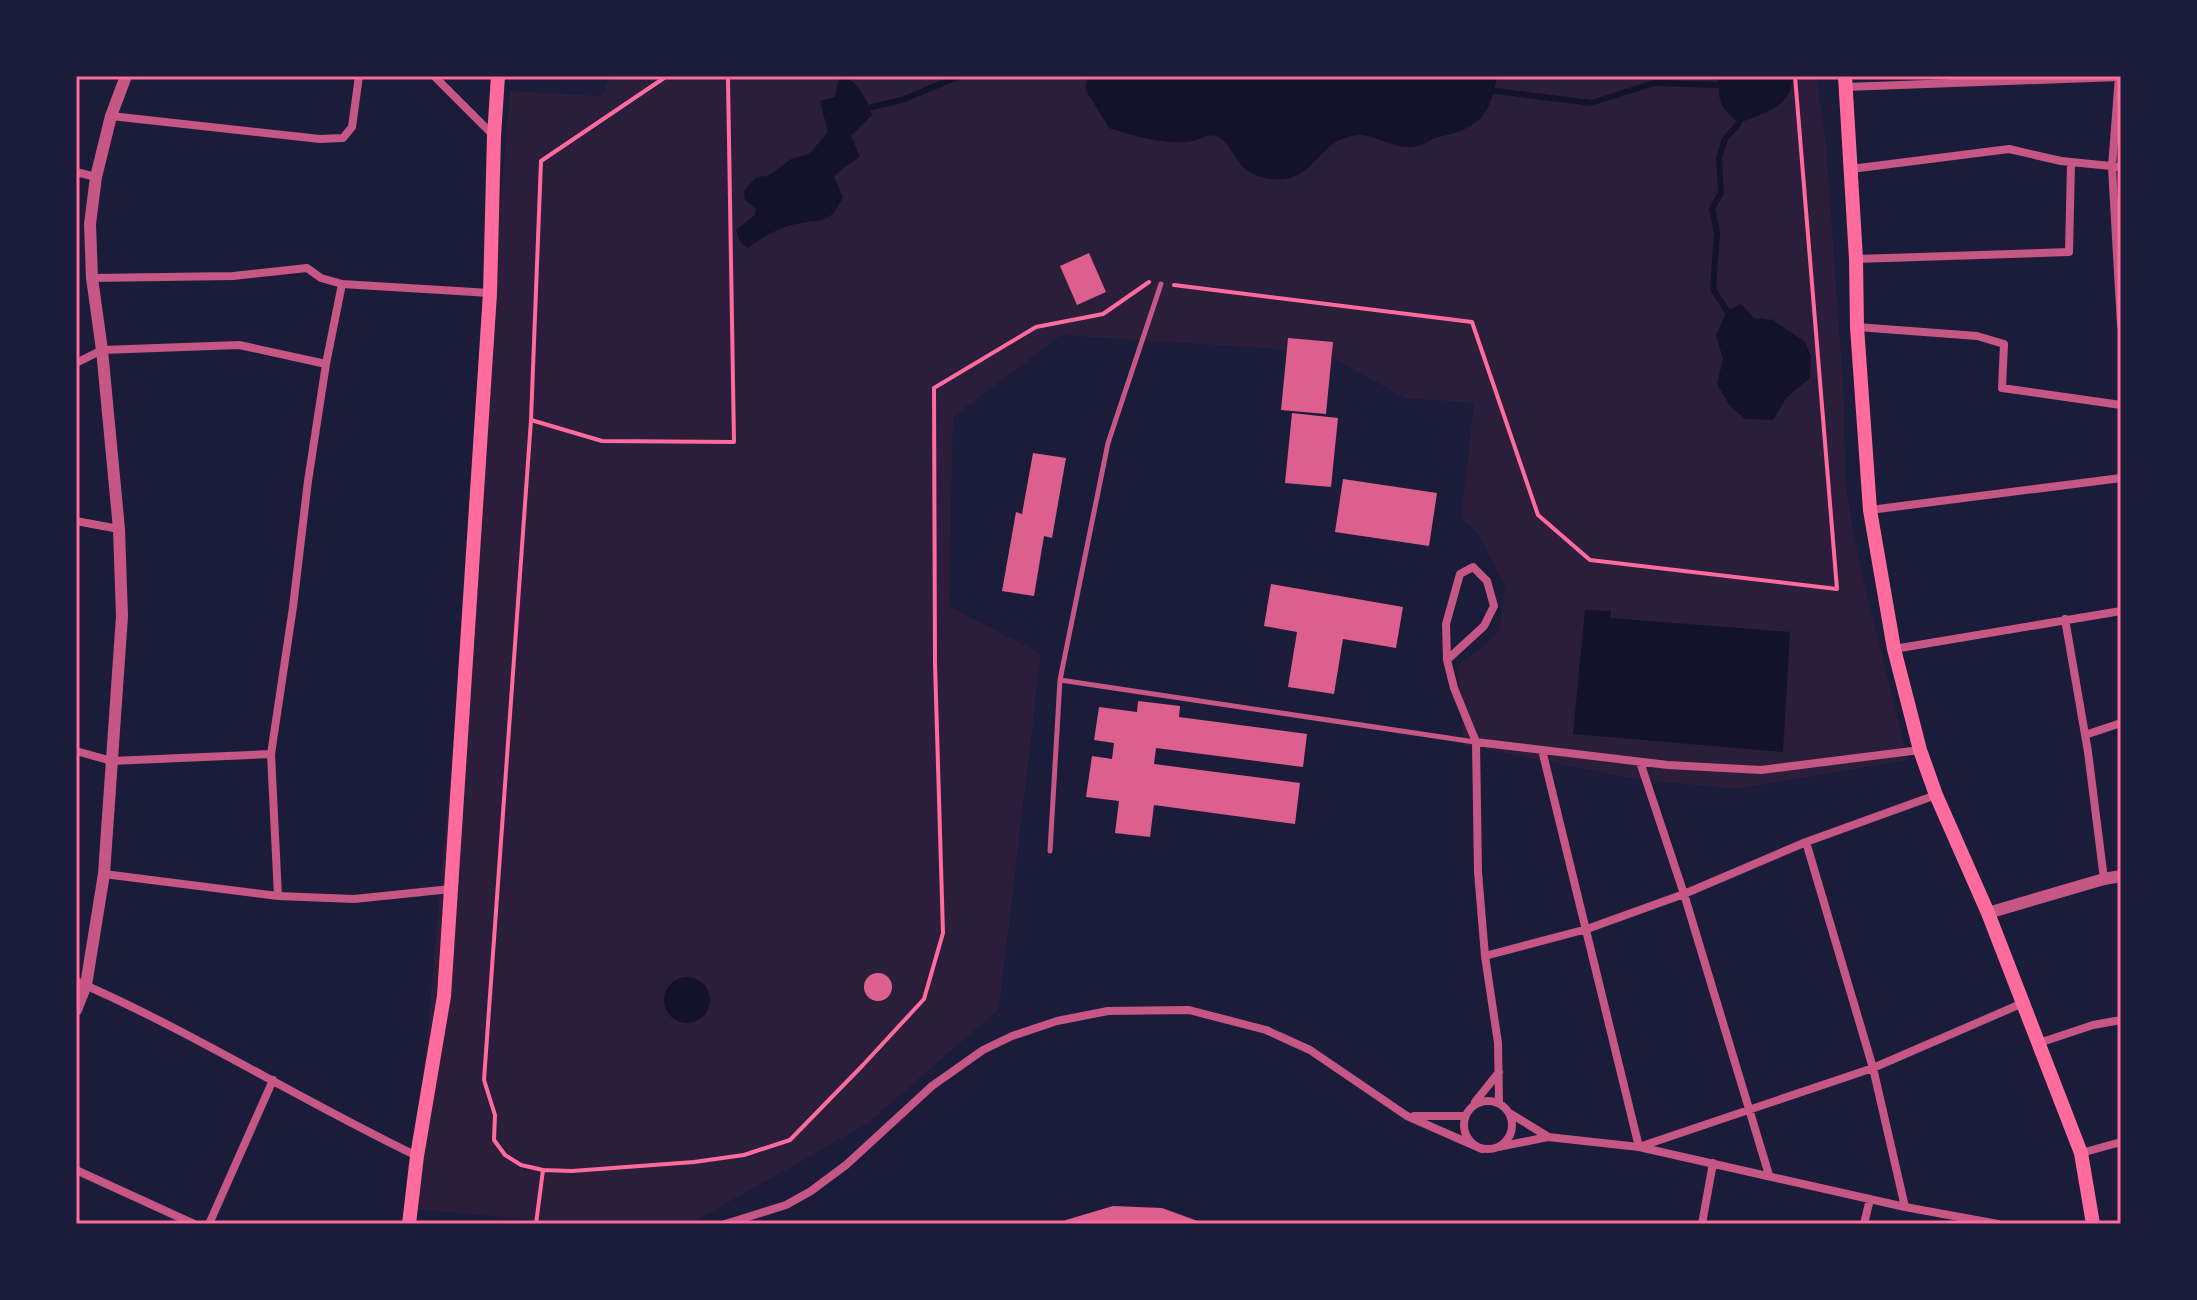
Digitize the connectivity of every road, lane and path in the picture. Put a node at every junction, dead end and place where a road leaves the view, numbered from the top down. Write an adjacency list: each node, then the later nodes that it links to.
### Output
1 (126, 76): 10 (street)
2 (359, 76): 10 (street)
3 (434, 76): 11 (street)
4 (498, 76): 11 (main road)
5 (667, 76): 28 (path)
6 (1795, 76): 20 (path)
7 (2119, 76): 9 (street); 13 (street)
8 (728, 80): 28 (path)
9 (1846, 82): 14 (main road)
10 (111, 116): 16 (street)
11 (494, 136): 21 (main road)
12 (2071, 163): 13 (street); 14 (street); 17 (street)
13 (2116, 167): 22 (street)
14 (1851, 169): 17 (main road)
15 (76, 172): 16 (street)
16 (96, 177): 18 (street)
17 (1856, 259): 23 (main road)
18 (92, 278): 19 (street); 24 (street)
19 (342, 284): 21 (street); 26 (street)
20 (1161, 284): 37 (lane); 81 (path)
21 (490, 293): 53 (main road)
22 (2121, 325)
23 (1857, 327): 27 (street); 30 (main road)
24 (102, 350): 25 (street); 26 (street); 32 (street)
25 (76, 363)
26 (326, 364): 44 (street)
27 (2121, 405)
28 (531, 420): 81 (path)
29 (2121, 478): 30 (street)
30 (1870, 510): 35 (main road)
31 (76, 521): 32 (street)
32 (119, 529): 45 (street)
33 (2121, 611): 34 (street)
34 (2065, 619): 35 (street); 39 (street)
35 (1894, 649): 42 (main road)
36 (1447, 660): 36 (street); 40 (street)
37 (1060, 680): 40 (lane); 49 (lane)
38 (2121, 723): 39 (street)
39 (2085, 735): 52 (street)
40 (1476, 742): 41 (street); 58 (street)
41 (1542, 750): 46 (street); 57 (street)
42 (1920, 750): 46 (street); 47 (main road)
43 (76, 751): 45 (street)
44 (271, 754): 45 (street); 55 (street)
45 (112, 761): 50 (street)
46 (1640, 762): 54 (street)
47 (1936, 795): 48 (street); 56 (main road)
48 (1806, 842): 54 (street); 64 (street)
49 (1050, 851)
50 (104, 874): 55 (street); 59 (street)
51 (2121, 876): 52 (street)
52 (2104, 879): 56 (street)
53 (451, 889): 55 (street); 78 (main road)
54 (1684, 894): 57 (street); 68 (street)
55 (278, 896)
56 (1988, 913): 60 (main road)
57 (1587, 929): 58 (street); 75 (street)
58 (1485, 956): 65 (street)
59 (81, 983): 61 (street); 66 (street)
60 (2023, 1003): 63 (main road); 64 (street)
61 (76, 1010)
62 (2121, 1020): 63 (street)
63 (2039, 1043): 77 (main road)
64 (1873, 1068): 68 (street); 84 (street)
65 (1500, 1071): 67 (street); 69 (street)
66 (273, 1080): 78 (street); 86 (street)
67 (1499, 1103): 69 (street); 70 (street)
68 (1749, 1111): 75 (street); 82 (street)
69 (1467, 1112): 71 (street); 76 (street)
70 (1510, 1114): 72 (street); 74 (street)
71 (1407, 1116): 76 (street); 89 (street)
72 (1548, 1137): 74 (street); 75 (street)
73 (2121, 1142): 77 (street)
74 (1498, 1147): 76 (street)
75 (1639, 1147): 79 (street)
76 (1482, 1149)
77 (2081, 1153): 93 (main road)
78 (417, 1156): 87 (main road)
79 (1713, 1163): 82 (street); 90 (street)
80 (76, 1170): 85 (street)
81 (543, 1170): 88 (path)
82 (1769, 1175): 83 (street)
83 (1870, 1199): 84 (street); 91 (street)
84 (1905, 1207): 92 (street)
85 (194, 1224)
86 (209, 1224)
87 (409, 1224)
88 (536, 1224)
89 (725, 1224)
90 (1702, 1224)
91 (1864, 1224)
92 (1998, 1224)
93 (2093, 1224)

